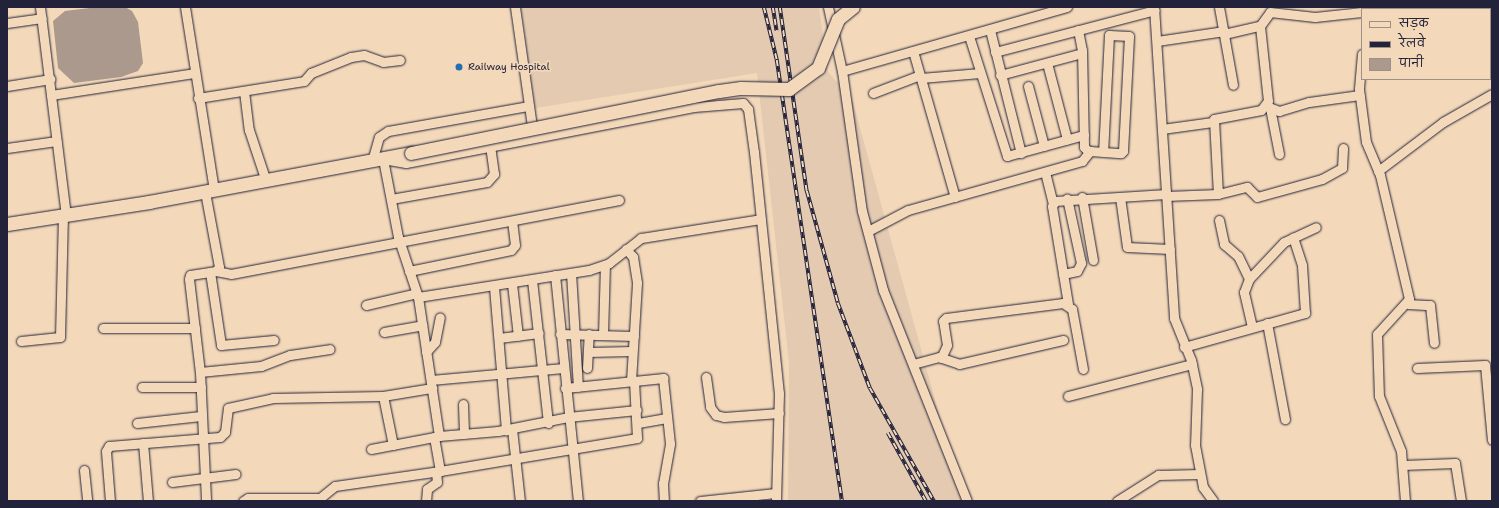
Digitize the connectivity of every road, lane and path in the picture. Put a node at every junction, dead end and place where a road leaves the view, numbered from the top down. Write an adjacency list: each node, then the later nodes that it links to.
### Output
1 (40, 7): 10 (street)
2 (185, 7): 24 (street)
3 (515, 7): 39 (street)
4 (828, 7): 23 (street)
5 (853, 7): 55 (highway, bridge)
6 (1067, 7): 13 (street)
7 (1219, 7): 15 (street)
8 (1154, 8): 14 (street); 17 (street)
9 (1361, 12): 12 (street)
10 (42, 18): 11 (street); 29 (street)
11 (7, 23)
12 (1260, 26): 15 (street); 40 (street)
13 (990, 30): 16 (street); 19 (street)
14 (1078, 30): 19 (street); 20 (street)
15 (1224, 32): 17 (street); 30 (street)
16 (969, 36): 18 (street); 25 (street)
17 (1157, 41): 42 (street)
18 (913, 51): 23 (street); 28 (street)
19 (995, 52): 27 (street)
20 (1082, 53): 22 (street); 43 (street)
21 (400, 60): 33 (street)
22 (1047, 63): 27 (street); 45 (street)
23 (842, 71): 75 (street)
24 (195, 73): 36 (street); 38 (street)
25 (980, 73): 28 (street); 53 (street)
26 (1361, 74): 37 (street)
27 (1000, 75): 53 (street)
28 (920, 77): 34 (street); 62 (street)
29 (50, 79): 31 (street); 36 (street)
30 (1233, 85)
31 (7, 86)
32 (1028, 86): 47 (street)
33 (244, 90): 38 (street); 58 (street)
34 (873, 93)
35 (1492, 94): 56 (street)
36 (51, 95): 46 (street)
37 (1360, 95): 40 (street); 56 (street)
38 (198, 98): 59 (street)
39 (529, 106): 44 (street); 55 (street)
40 (1268, 107): 41 (street); 54 (street)
41 (1213, 122): 42 (street); 60 (street)
42 (1162, 129): 61 (street)
43 (1084, 134): 45 (street); 51 (street)
44 (534, 138): 48 (street); 70 (street)
45 (1067, 139): 47 (street)
46 (57, 141): 49 (street); 69 (street)
47 (1044, 146): 53 (street)
48 (490, 147): 55 (street); 66 (street)
49 (7, 148)
50 (1343, 148): 60 (street)
51 (1090, 151): 52 (street); 57 (street)
52 (1103, 152): 52 (street)
53 (1021, 153)
54 (1278, 154)
55 (378, 160): 58 (highway); 66 (street)
56 (1378, 171): 93 (street)
57 (1046, 172): 62 (street); 68 (street)
58 (266, 181): 59 (highway)
59 (209, 191): 69 (highway); 82 (street)
60 (1218, 194): 61 (street)
61 (1166, 195): 64 (street); 79 (street)
62 (955, 197): 75 (street)
63 (1082, 197): 64 (street); 65 (street); 80 (street)
64 (1120, 197): 79 (street)
65 (1067, 198): 68 (street); 85 (street)
66 (391, 199): 77 (street)
67 (620, 200): 72 (street)
68 (1053, 204): 85 (street)
69 (64, 215): 73 (highway); 112 (street)
70 (761, 219): 78 (street); 141 (street)
71 (1220, 220): 87 (street)
72 (512, 221): 77 (street); 83 (street)
73 (7, 224)
74 (1316, 227): 76 (street)
75 (868, 231): 120 (street)
76 (1293, 237): 87 (street); 96 (street)
77 (399, 241): 82 (street); 83 (street)
78 (626, 249): 81 (street); 108 (street)
79 (1170, 249): 114 (street)
80 (1093, 260)
81 (605, 265): 84 (street); 106 (street)
82 (213, 271): 100 (street); 110 (street)
83 (410, 271): 91 (street)
84 (571, 273): 86 (street); 104 (street)
85 (1063, 274): 92 (street)
86 (555, 276): 88 (street); 103 (street)
87 (1249, 279): 98 (street)
88 (532, 280): 89 (street); 102 (street)
89 (512, 284): 90 (street); 107 (street)
90 (494, 287): 91 (street); 109 (street)
91 (417, 295): 94 (street); 97 (street)
92 (1068, 304): 119 (street); 125 (street)
93 (1408, 304): 113 (street); 159 (street)
94 (366, 305)
95 (440, 317): 117 (street)
96 (1267, 323): 98 (street); 145 (street)
97 (422, 325): 101 (street); 117 (street)
98 (1252, 327): 114 (street)
99 (103, 328): 100 (street)
100 (195, 328): 127 (street)
101 (384, 332)
102 (539, 333): 107 (street); 126 (street)
103 (560, 334): 104 (street); 122 (street)
104 (576, 334): 105 (street); 134 (street)
105 (589, 334): 106 (street); 118 (street)
106 (603, 335): 108 (street)
107 (518, 336): 109 (street)
108 (634, 336): 116 (street)
109 (498, 338): 128 (street)
110 (274, 340)
111 (1063, 340): 119 (street)
112 (21, 341)
113 (1434, 343)
114 (1184, 347): 121 (street)
115 (330, 349): 127 (street)
116 (632, 351): 118 (street); 130 (street)
117 (426, 352): 131 (street)
118 (588, 352): 123 (street)
119 (941, 358): 120 (street)
120 (914, 364): 178 (street)
121 (1192, 364): 138 (street); 163 (street)
122 (563, 368): 126 (street); 135 (street)
123 (587, 368)
124 (1417, 368): 136 (street)
125 (1083, 369)
126 (543, 371): 128 (street); 147 (street)
127 (200, 372): 133 (street)
128 (501, 375): 131 (street); 149 (street)
129 (706, 377): 141 (street)
130 (633, 381): 134 (street); 140 (street); 144 (street)
131 (431, 384): 137 (street); 151 (street)
132 (142, 387): 133 (street)
133 (201, 387): 142 (street)
134 (578, 387): 135 (street)
135 (565, 388): 143 (street)
136 (1489, 391): 153 (street)
137 (383, 396): 152 (street); 155 (street)
138 (1068, 396)
139 (463, 404): 150 (street)
140 (637, 410): 143 (street); 148 (street)
141 (779, 413): 166 (street)
142 (201, 416): 146 (street); 152 (street)
143 (568, 417): 147 (street); 157 (street)
144 (667, 418): 148 (street); 176 (street)
145 (1285, 419)
146 (137, 423)
147 (548, 423): 149 (street)
148 (638, 423): 157 (street)
149 (509, 430): 150 (street); 158 (street)
150 (464, 434): 151 (street)
151 (436, 437): 155 (street); 161 (street)
152 (202, 440): 154 (street); 164 (street)
153 (1492, 440)
154 (143, 443): 169 (street); 170 (street)
155 (393, 445): 156 (street)
156 (371, 449)
157 (574, 449): 158 (street); 175 (street)
158 (515, 459): 161 (street); 174 (street)
159 (1403, 465): 180 (street); 181 (street)
160 (84, 470): 168 (street)
161 (438, 471): 172 (street); 173 (street)
162 (236, 474): 164 (street)
163 (1200, 474): 167 (street); 179 (street)
164 (204, 476): 165 (street); 171 (street)
165 (172, 482)
166 (776, 497): 177 (street)
167 (1210, 500)
168 (86, 501)
169 (110, 501)
170 (148, 501)
171 (206, 501)
172 (243, 501)
173 (426, 501)
174 (520, 501)
175 (578, 501)
176 (664, 501)
177 (706, 501)
178 (967, 501)
179 (1117, 501)
180 (1405, 501)
181 (1461, 501)

